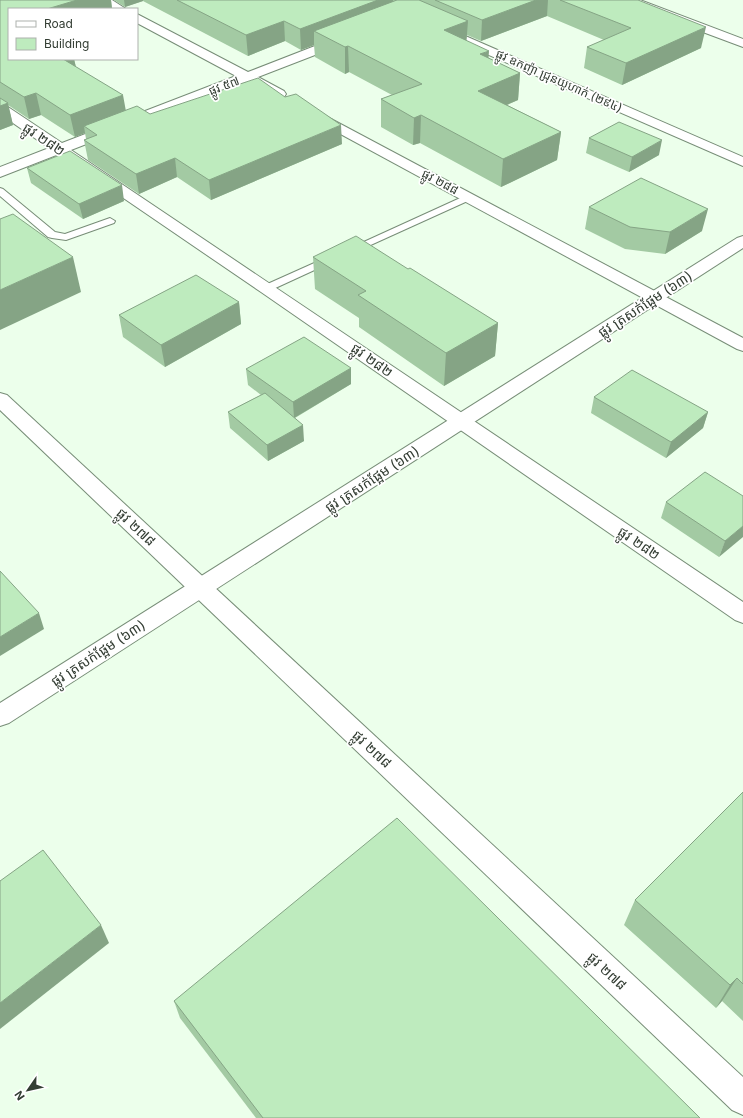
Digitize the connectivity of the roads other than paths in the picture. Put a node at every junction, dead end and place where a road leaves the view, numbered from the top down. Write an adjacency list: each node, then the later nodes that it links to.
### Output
1 (103, 0): 3 (street)
2 (629, 0): 7 (street)
3 (118, 8)
4 (138, 19): 8 (street)
5 (437, 28): 13 (street, ផ្លូវ ឧកញ៉ា ជ្រុនយូហាក់ (២៩៤))
6 (357, 35): 8 (street, ផ្លូវ ៥៧)
7 (743, 43)
8 (247, 77): 9 (street); 12 (street, ផ្លូវ ៥៧)
9 (288, 100)
10 (302, 107): 16 (street, ផ្លូវ ២៨៨)
11 (0, 108): 12 (street, ផ្លូវ ២៨២)
12 (60, 149): 14 (street, ផ្លូវ ៥៧); 19 (street, ផ្លូវ ២៨២)
13 (743, 162)
14 (0, 172)
15 (0, 190): 17 (lane)
16 (469, 197): 19 (lane); 20 (street, ផ្លូវ ២៨៨)
17 (110, 220)
18 (743, 242): 20 (street, ផ្លូវ ត្រសក់ផ្អែម (៦៣))
19 (267, 288): 23 (street, ផ្លូវ ២៨២)
20 (655, 298): 21 (street, ផ្លូវ ២៨៨); 23 (street, ផ្លូវ ត្រសក់ផ្អែម (៦៣))
21 (743, 345)
22 (0, 399): 24 (street, ផ្លូវ ២៧៨)
23 (461, 421): 24 (street, ផ្លូវ ត្រសក់ផ្អែម (៦៣)); 25 (street, ផ្លូវ ២៨២)
24 (201, 588): 26 (street, ផ្លូវ ត្រសក់ផ្អែម (៦៣)); 27 (street, ផ្លូវ ២៧៨)
25 (743, 614)
26 (0, 716)
27 (743, 1099)

